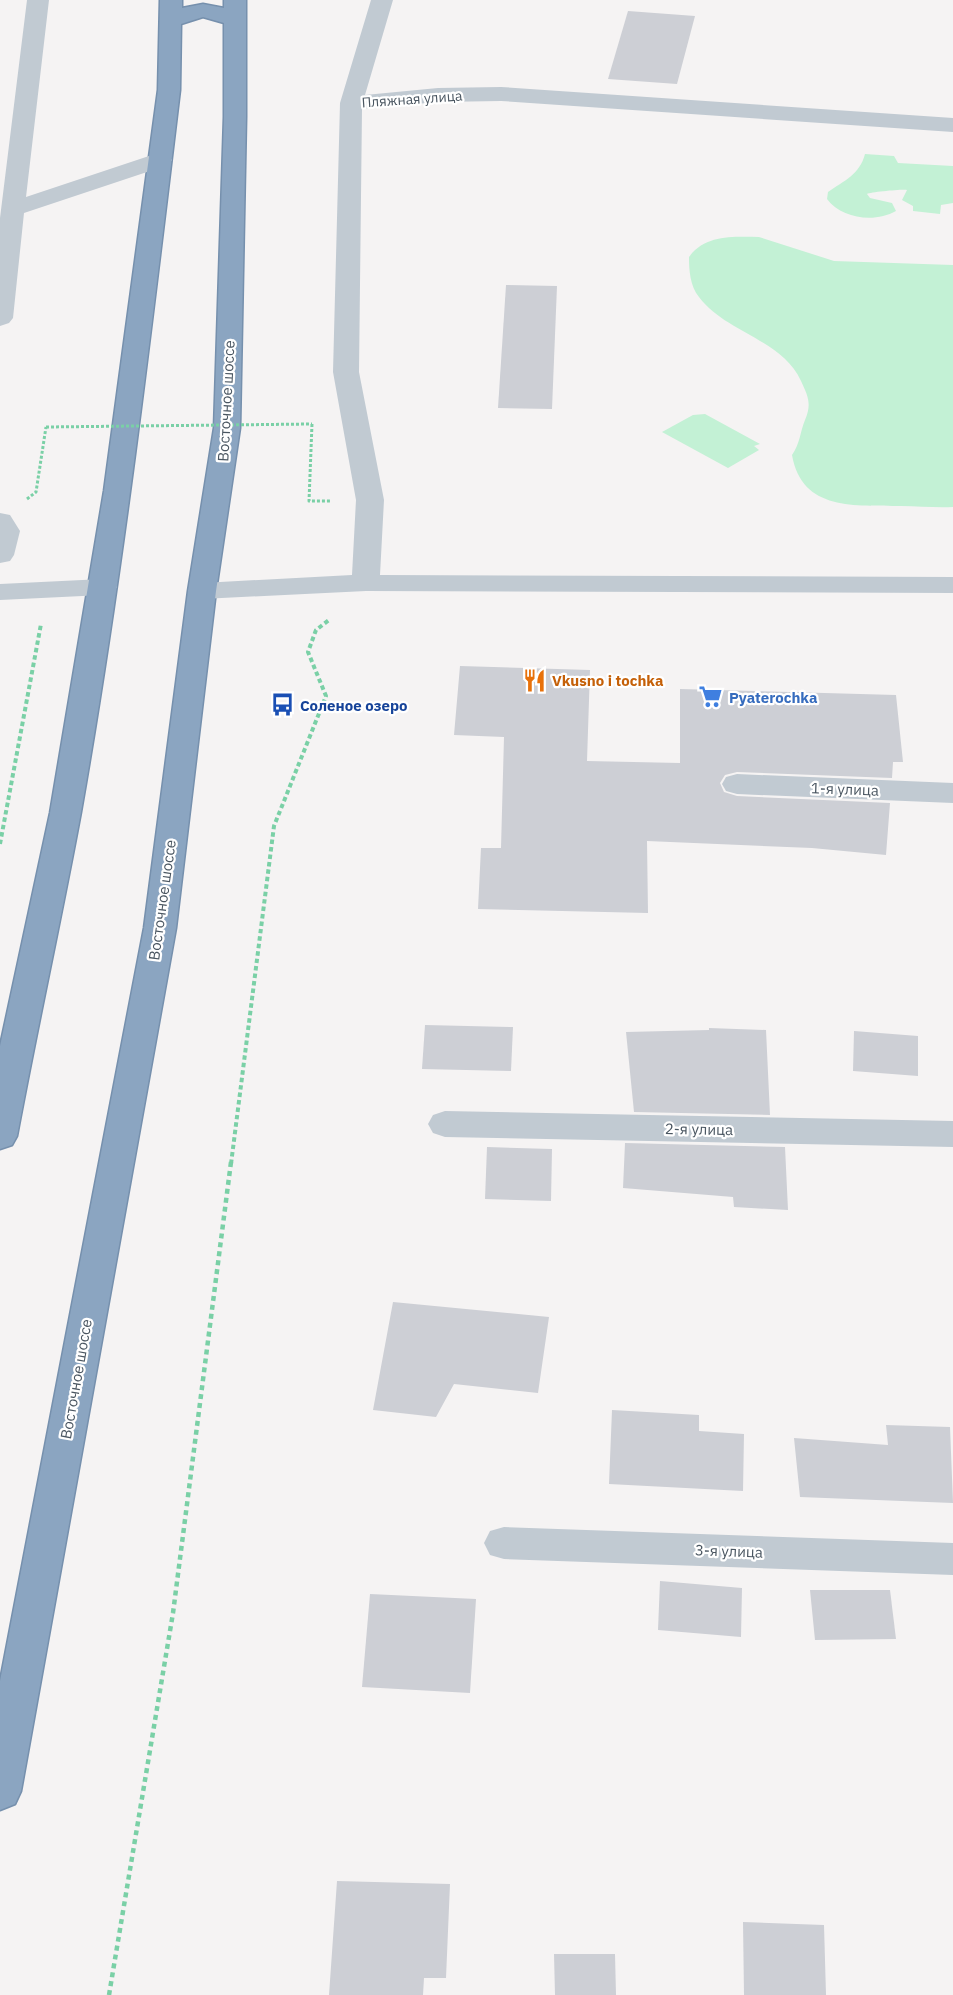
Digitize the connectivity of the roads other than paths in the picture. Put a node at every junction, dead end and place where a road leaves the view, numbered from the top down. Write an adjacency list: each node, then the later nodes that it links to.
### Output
1 (38, 0): 8 (street)
2 (382, 0): 5 (street)
3 (170, 10): 4 (highway); 7 (highway)
4 (236, 10): 15 (highway, Восточное шоссе)
5 (351, 104): 6 (street, Пляжная улица); 12 (street, Пляжная улица)
6 (953, 125)
7 (160, 160): 8 (street); 14 (highway)
8 (13, 209): 9 (street)
9 (0, 318)
10 (0, 521): 11 (street)
11 (0, 555)
12 (366, 583): 13 (street); 15 (street)
13 (953, 585)
14 (103, 587): 16 (street); 21 (highway)
15 (202, 591): 24 (highway, Восточное шоссе)
16 (0, 592)
17 (737, 784): 18 (street, 1-я улица)
18 (953, 794)
19 (445, 1124): 20 (street, 2-я улица)
20 (953, 1134)
21 (0, 1136)
22 (504, 1543): 23 (street, 3-я улица)
23 (953, 1558)
24 (0, 1791)

